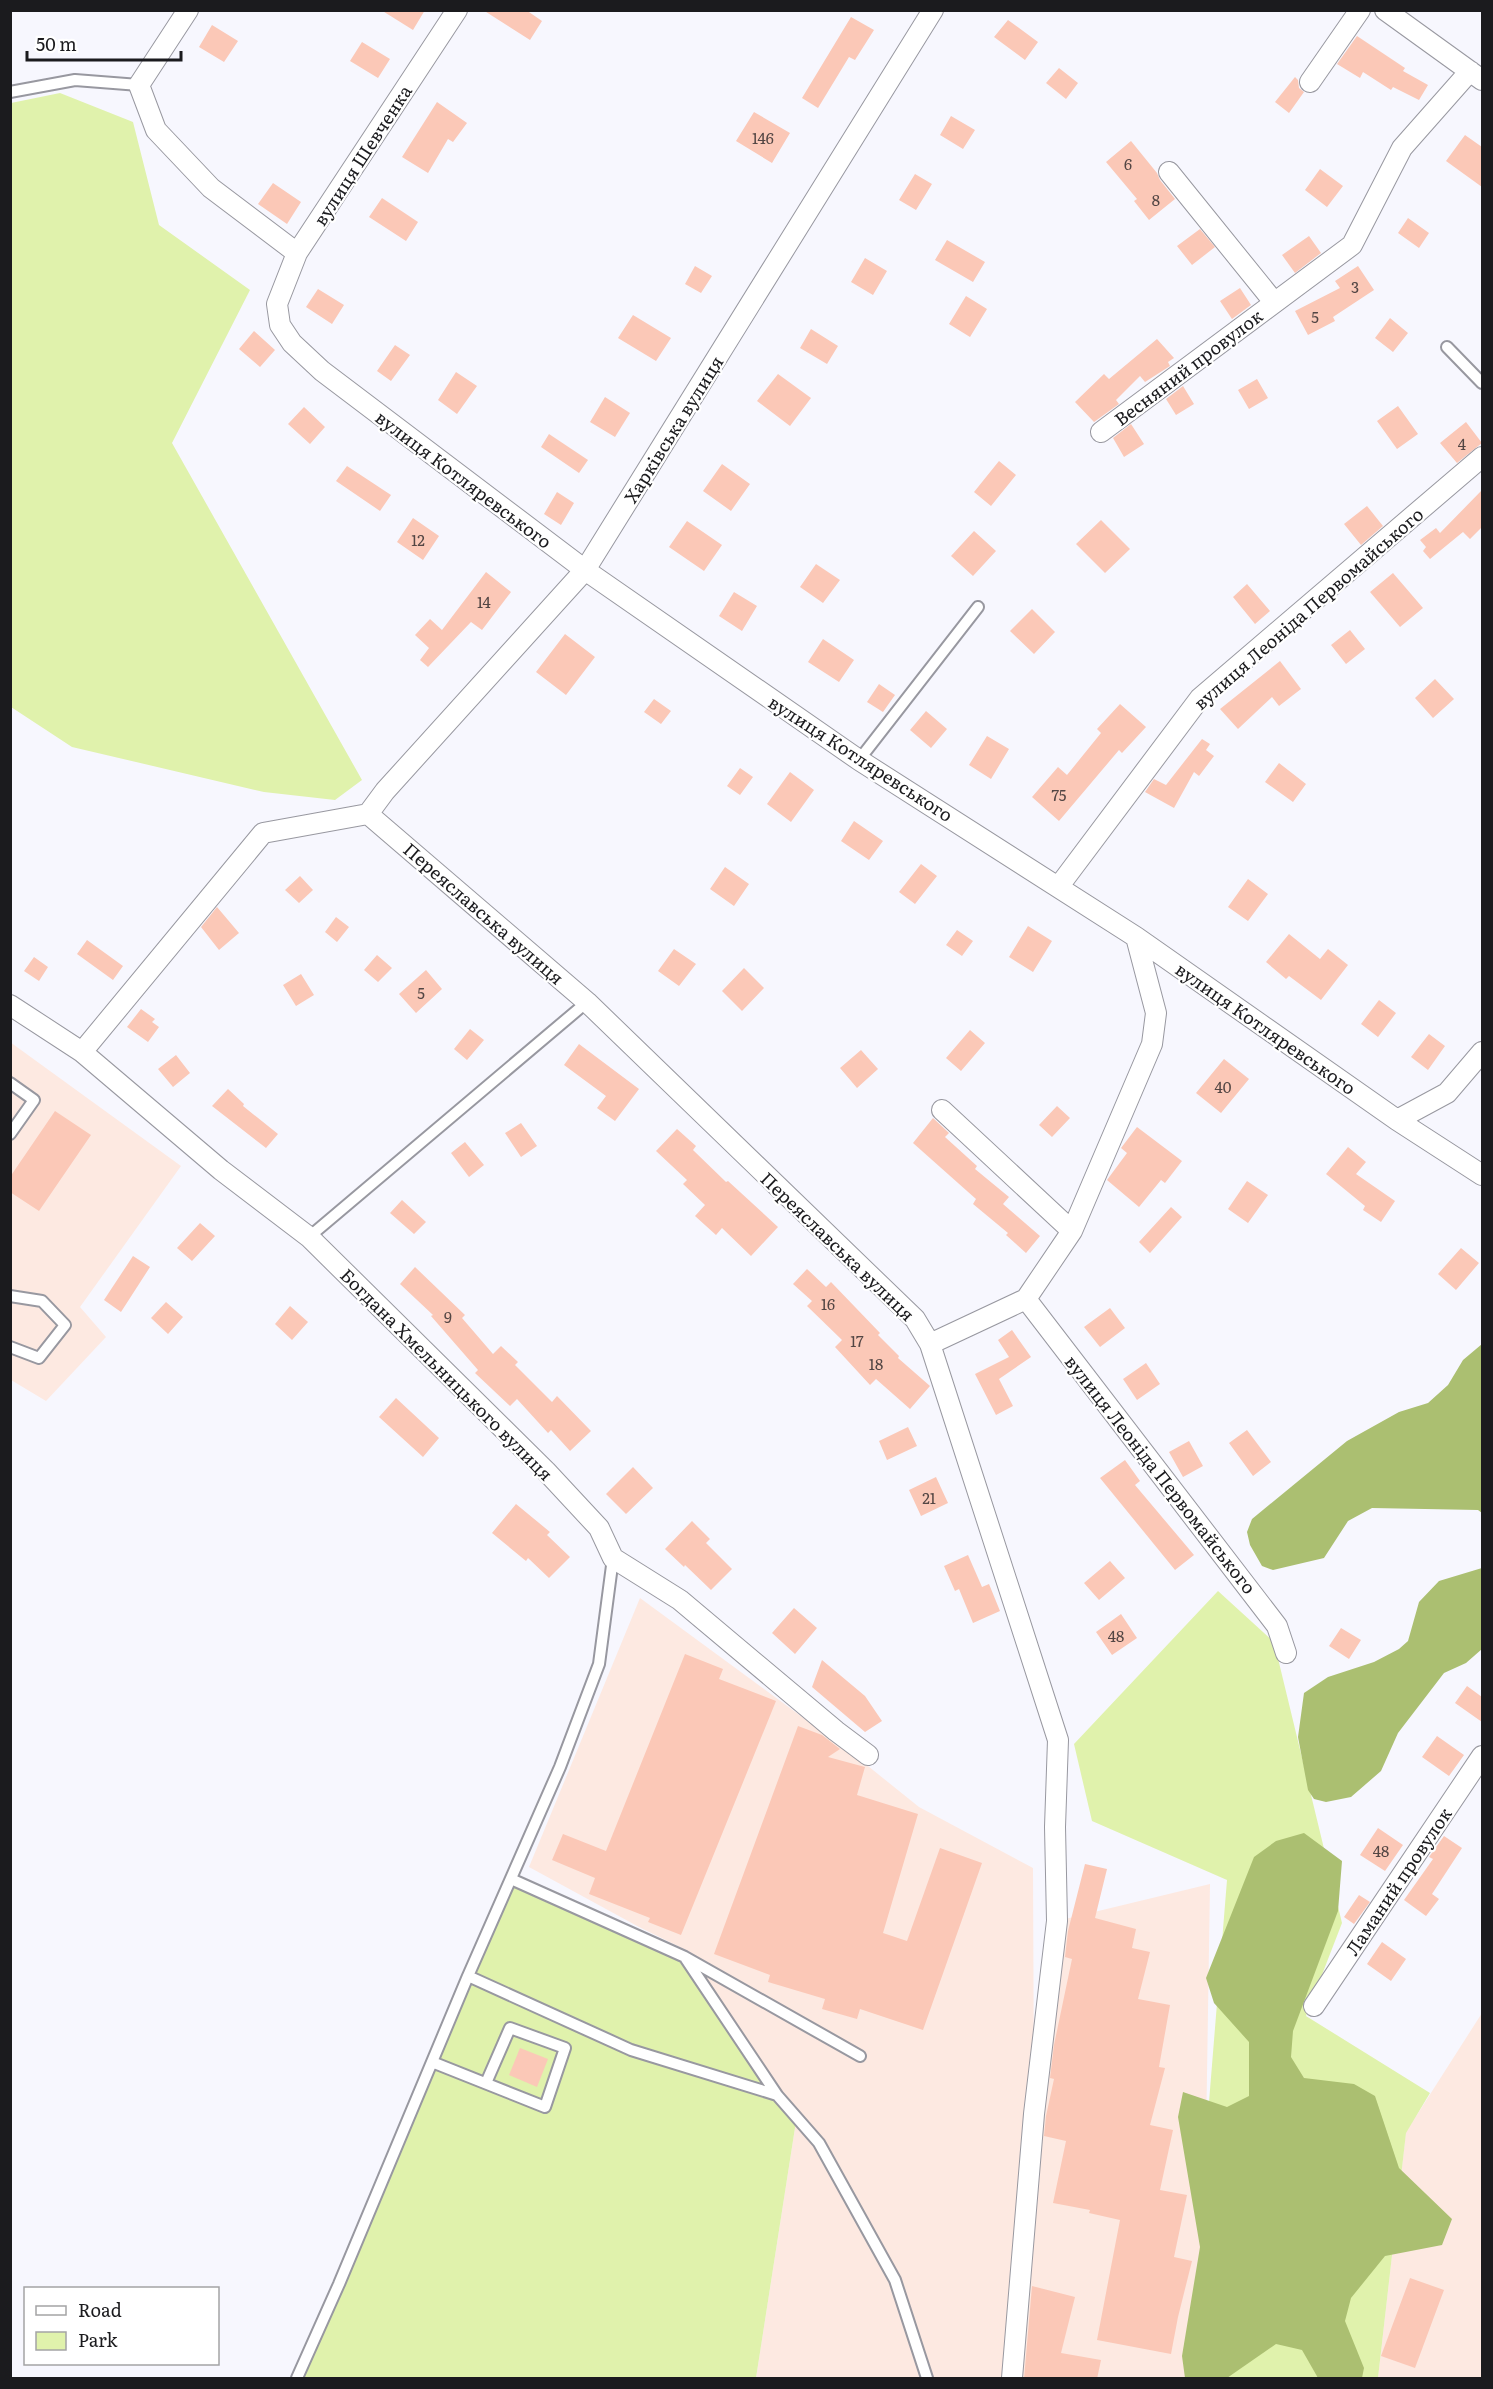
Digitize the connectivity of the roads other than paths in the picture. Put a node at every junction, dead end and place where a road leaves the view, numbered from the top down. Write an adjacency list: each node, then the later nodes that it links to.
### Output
1 (188, 10): 8 (street)
2 (457, 10): 11 (street, вулиця Шевченка)
3 (933, 10): 18 (street, Харківська вулиця)
4 (1360, 10): 7 (street)
5 (1385, 10): 6 (street)
6 (1476, 76): 12 (street, Весняний провулок)
7 (1310, 82)
8 (139, 85): 9 (lane); 11 (street)
9 (10, 92)
10 (1169, 172): 12 (street, Весняний провулок)
11 (297, 253): 13 (street, вулиця Шевченка)
12 (1274, 303): 16 (street, Весняний провулок)
13 (277, 304): 18 (street, вулиця Котляревського)
14 (1447, 347): 15 (lane)
15 (1482, 383)
16 (1101, 432)
17 (1482, 457): 22 (street, вулиця Леоніда Первомайського)
18 (585, 570): 20 (street, вулиця Котляревського); 21 (street, Харківська вулиця)
19 (978, 607): 20 (lane)
20 (859, 760): 22 (street, вулиця Котляревського)
21 (368, 814): 24 (street, Переяславська вулиця); 26 (street)
22 (1059, 886): 23 (street, вулиця Котляревського)
23 (1136, 937): 30 (street, вулиця Котляревського); 33 (street)
24 (587, 1002): 34 (lane); 37 (street, Переяславська вулиця)
25 (10, 1005): 26 (street, Богдана Хмельницького вулиця)
26 (82, 1052): 34 (street, Богдана Хмельницького вулиця)
27 (1482, 1052): 30 (street)
28 (10, 1083): 31 (lane)
29 (942, 1110): 33 (street)
30 (1397, 1120): 32 (street, вулиця Котляревського)
31 (10, 1134)
32 (1482, 1175)
33 (1072, 1231): 36 (street)
34 (309, 1237): 39 (street, Богдана Хмельницького вулиця)
35 (10, 1296): 38 (lane)
36 (1026, 1299): 37 (street); 40 (street, вулиця Леоніда Первомайського)
37 (930, 1344): 53 (street, Переяславська вулиця)
38 (10, 1347)
39 (613, 1558): 41 (street); 43 (lane)
40 (1286, 1653)
41 (868, 1755)
42 (1482, 1756): 46 (street, Ламаний провулок)
43 (511, 1879): 44 (lane); 45 (lane)
44 (685, 1957): 47 (lane); 50 (lane)
45 (468, 1976): 48 (lane); 50 (lane)
46 (1314, 2006)
47 (860, 2056)
48 (432, 2062): 49 (lane); 51 (lane)
49 (486, 2083): 49 (lane)
50 (777, 2095): 52 (lane)
51 (297, 2379)
52 (927, 2379)
53 (1012, 2379)

